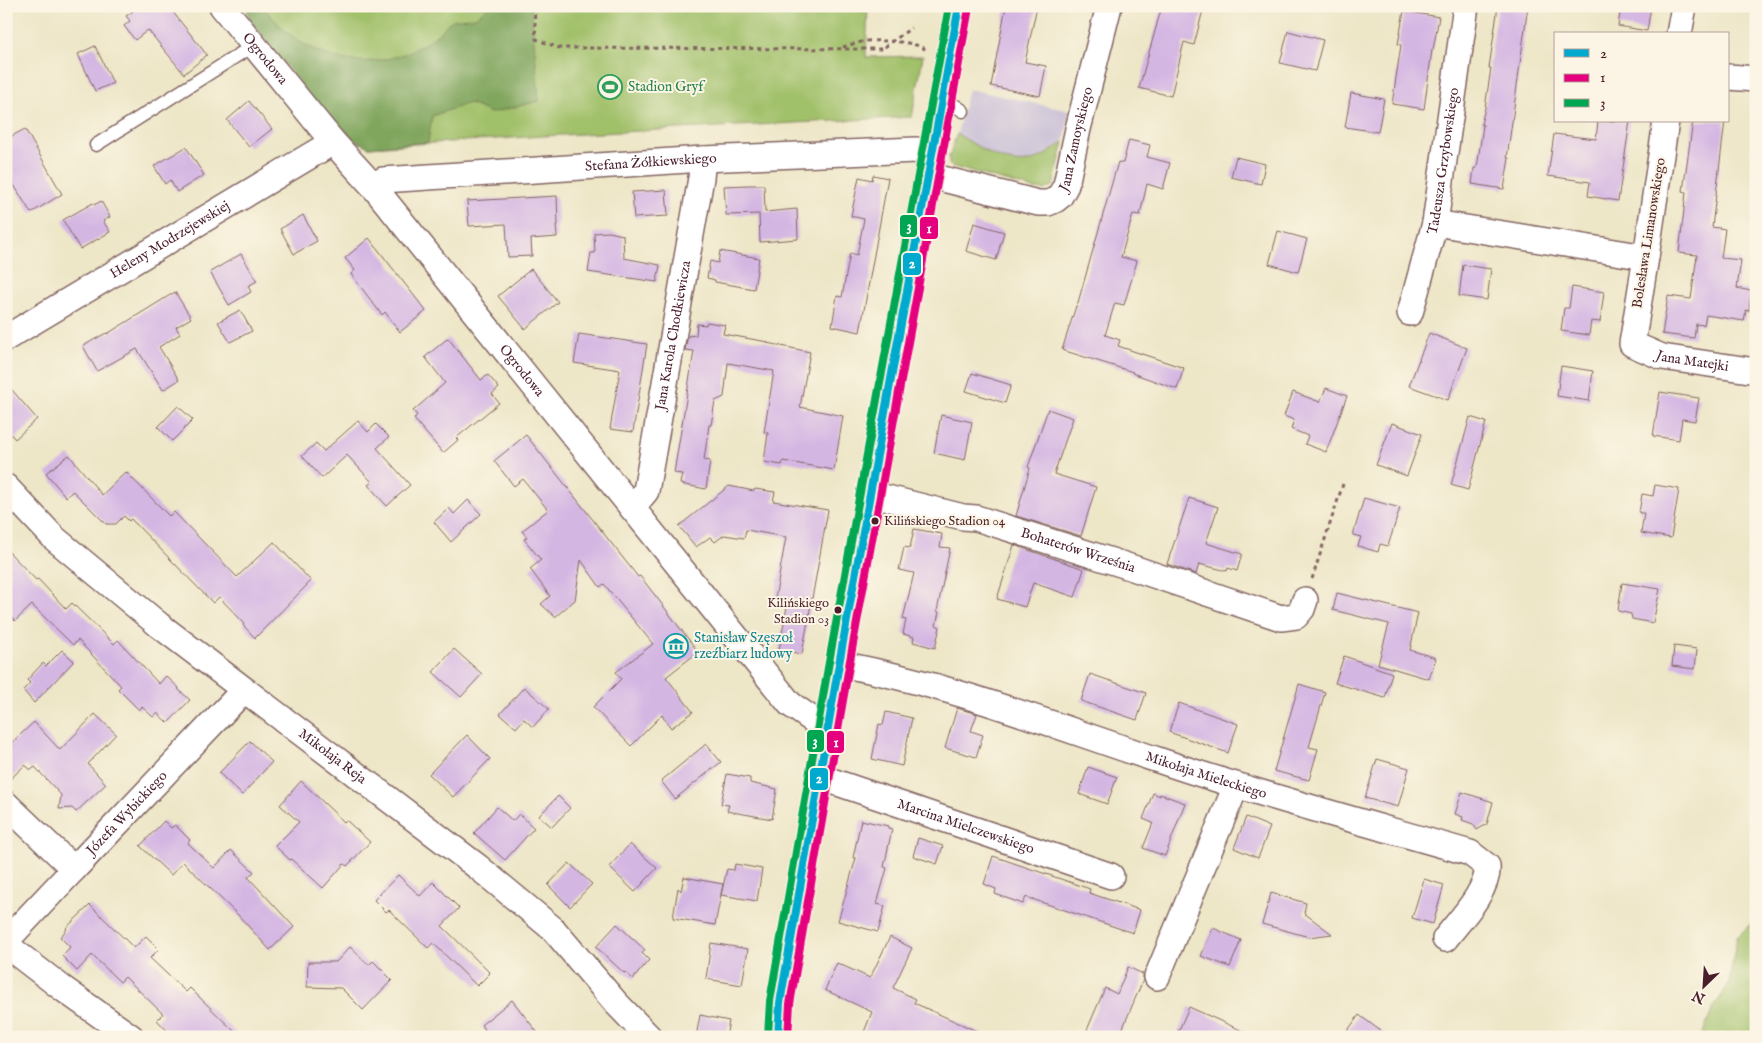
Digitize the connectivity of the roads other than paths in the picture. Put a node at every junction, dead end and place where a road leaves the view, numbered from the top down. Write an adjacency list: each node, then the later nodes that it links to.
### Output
1 (222, 6): 7 (street, Ogrodowa)
2 (958, 6): 14 (street)
3 (1109, 6): 14 (street, Jana Zamoyskiego)
4 (1466, 6): 16 (street, Tadeusza Grzybowskiego)
5 (1684, 6): 6 (street)
6 (1679, 32)
7 (254, 45): 11 (street, Ogrodowa); 12 (lane)
8 (1730, 77): 9 (street)
9 (1756, 79)
10 (1666, 122): 17 (street, Bolesława Limanowskiego)
11 (333, 142): 15 (street, Ogrodowa); 19 (street, Heleny Modrzejewskiej)
12 (96, 145)
13 (702, 159): 14 (street, Stefana Żółkiewskiego); 15 (street, Stefana Żółkiewskiego); 24 (street, Jana Karola Chodkiewicza)
14 (929, 164): 23 (street)
15 (373, 186): 24 (street, Ogrodowa)
16 (1434, 223): 17 (street); 18 (street, Tadeusza Grzybowskiego)
17 (1646, 257): 20 (street, Bolesława Limanowskiego)
18 (1410, 313)
19 (6, 338)
20 (1632, 344): 21 (street, Jana Matejki)
21 (1756, 372)
22 (6, 488): 27 (street, Mikołaja Reja)
23 (871, 494): 25 (street, Bohaterów Września); 26 (street)
24 (632, 508): 28 (street, Ogrodowa)
25 (1305, 600)
26 (839, 664): 28 (street); 30 (street, Mikołaja Mieleckiego)
27 (244, 690): 32 (street, Józefa Wybickiego); 39 (street, Mikołaja Reja)
28 (830, 723): 29 (street)
29 (820, 777): 33 (street, Marcina Mielczewskiego); 40 (street)
30 (1236, 786): 34 (street, Mikołaja Mieleckiego); 37 (street)
31 (6, 804): 32 (street)
32 (74, 869): 35 (street, Józefa Wybickiego)
33 (1111, 876)
34 (1445, 939)
35 (6, 941)
36 (6, 945): 38 (street)
37 (1157, 977)
38 (131, 1037)
39 (648, 1037)
40 (778, 1037)

